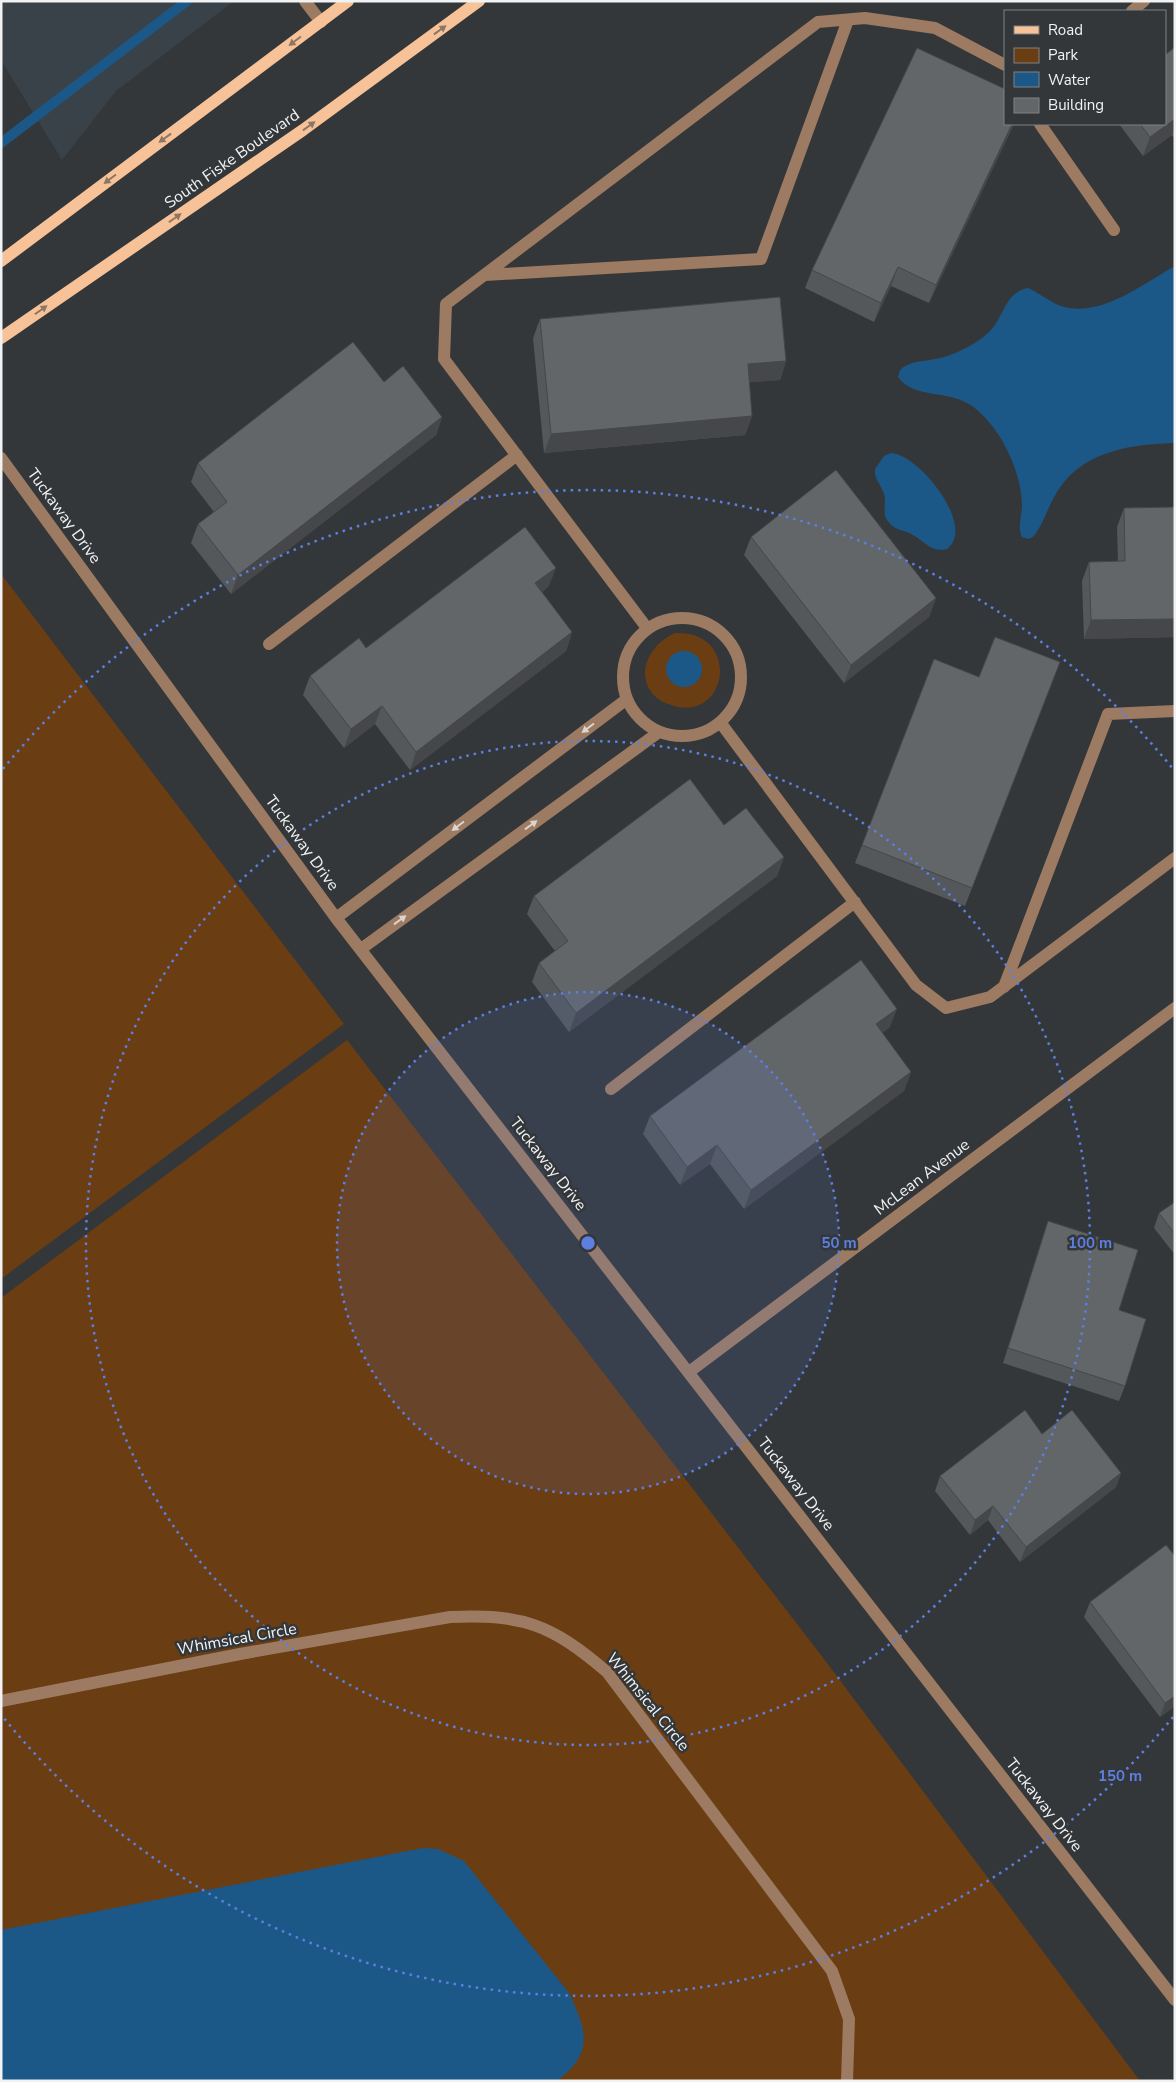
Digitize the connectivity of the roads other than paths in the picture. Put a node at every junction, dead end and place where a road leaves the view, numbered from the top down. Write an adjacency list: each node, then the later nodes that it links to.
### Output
1 (305, 1): 7 (street)
2 (348, 1): 7 (main road)
3 (478, 1): 13 (main road, South Fiske Boulevard, one-way to 3)
4 (1144, 1): 5 (street)
5 (1133, 10)
6 (848, 20): 8 (street); 12 (street); 12 (street)
7 (321, 22): 11 (main road, one-way to 11)
8 (1004, 63)
9 (1041, 125): 10 (street)
10 (1114, 230)
11 (1, 261)
12 (485, 275): 14 (street)
13 (1, 338)
14 (517, 455): 16 (street); 17 (street)
15 (1, 458): 24 (street, Tuckaway Drive)
16 (647, 628): 18 (street); 20 (street)
17 (269, 644)
18 (627, 699): 21 (street); 24 (street, one-way to 24)
19 (1175, 711): 26 (street)
20 (720, 722): 21 (street); 23 (street)
21 (659, 732): 25 (street, one-way to 21)
22 (1175, 858): 26 (street)
23 (855, 902): 26 (street); 28 (street)
24 (336, 918): 25 (street, Tuckaway Drive)
25 (360, 949): 29 (street, Tuckaway Drive)
26 (1004, 987)
27 (1175, 1008): 29 (street, McLean Avenue)
28 (611, 1089)
29 (689, 1372): 31 (street, Tuckaway Drive)
30 (1, 1701): 32 (street, Whimsical Circle)
31 (1175, 2000)
32 (847, 2081)

